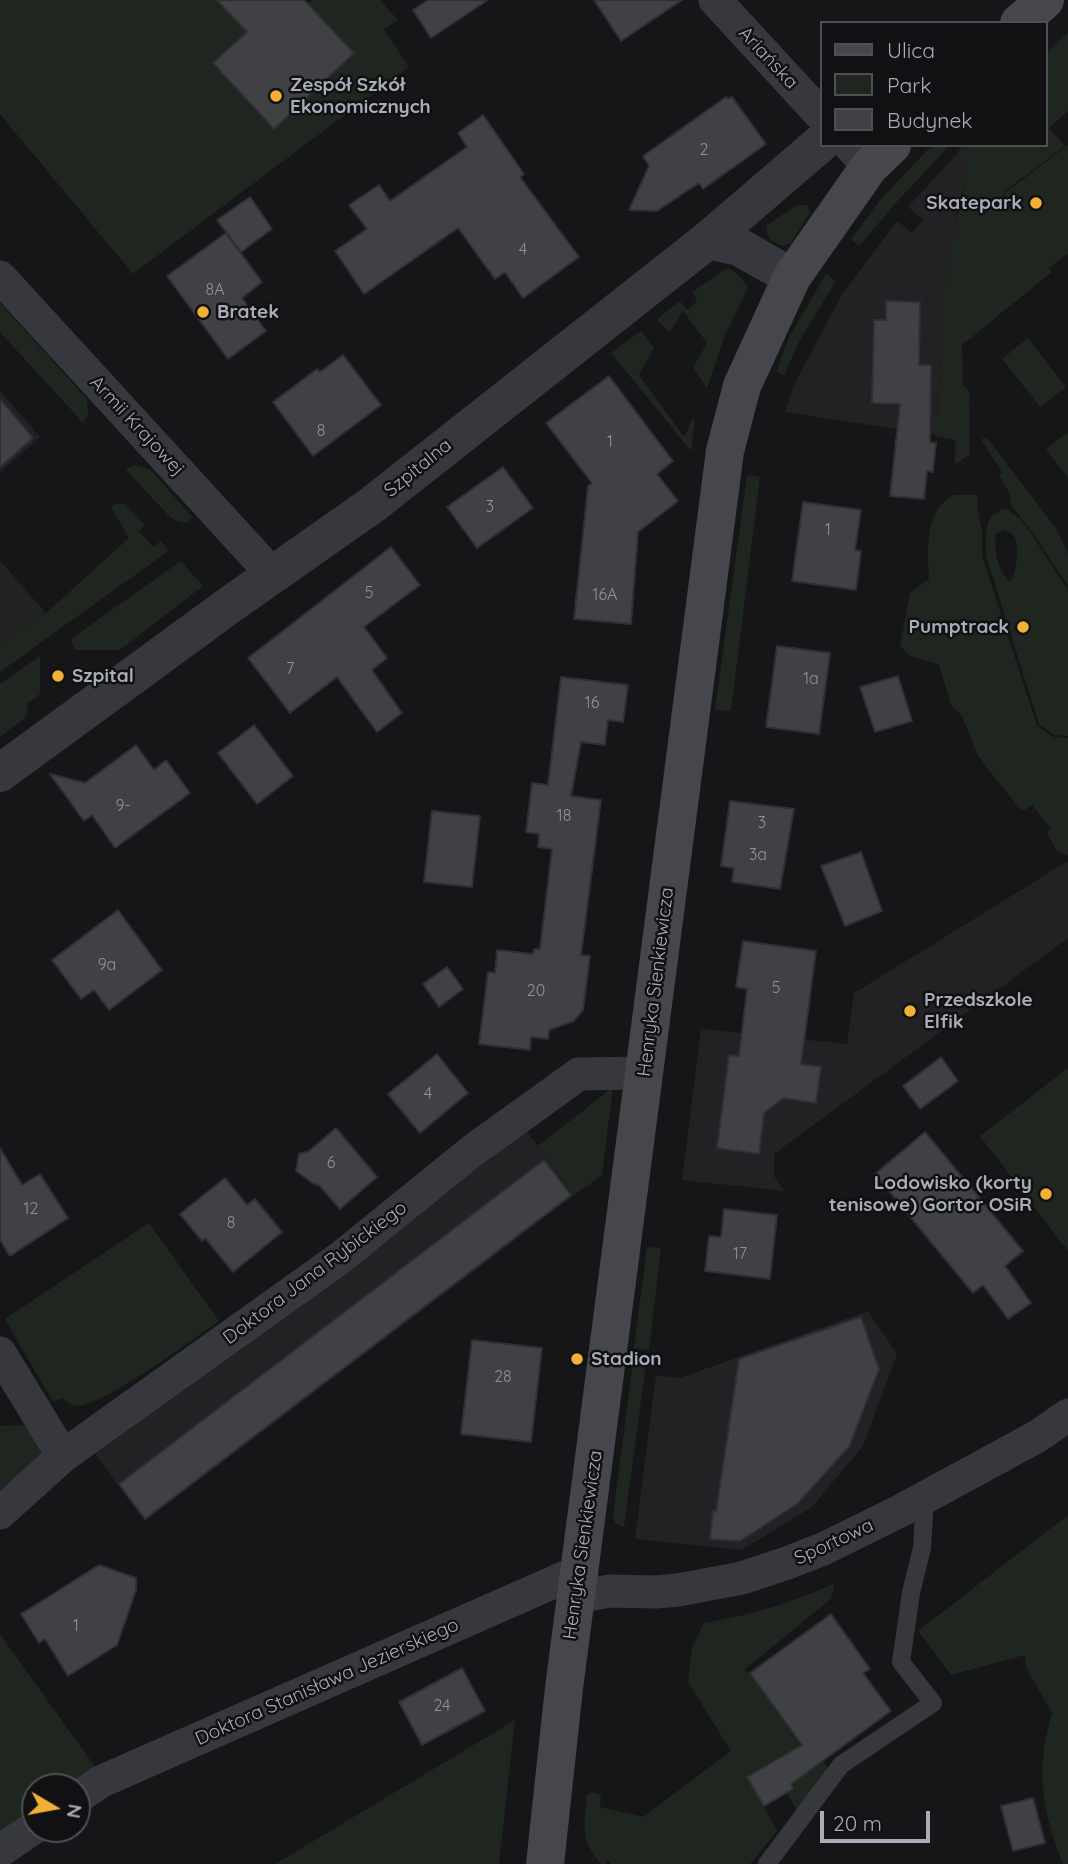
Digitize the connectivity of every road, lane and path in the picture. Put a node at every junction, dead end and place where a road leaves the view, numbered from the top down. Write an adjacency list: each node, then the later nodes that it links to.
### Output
1 (715, 0): 2 (street, Ariańska)
2 (820, 114)
3 (820, 144): 5 (street, Szpitalna)
4 (870, 152): 7 (main road, Henryka Sienkiewicza)
5 (708, 240): 7 (street); 8 (street, Szpitalna)
6 (0, 277): 8 (street, Armii Krajowej)
7 (792, 277): 10 (main road, Henryka Sienkiewicza)
8 (273, 575): 9 (street, Szpitalna)
9 (0, 773)
10 (644, 1073): 13 (street, Doktora Jana Rybickiego); 16 (main road, Henryka Sienkiewicza)
11 (0, 1353): 13 (street)
12 (1068, 1415): 14 (street, Sportowa)
13 (63, 1456): 15 (street, Doktora Jana Rybickiego)
14 (925, 1497): 16 (street, Sportowa); 21 (lane)
15 (0, 1513)
16 (578, 1584): 17 (street, Doktora Stanisława Jezierskiego); 20 (main road, Henryka Sienkiewicza)
17 (91, 1788)
18 (21, 1837): 19 (street)
19 (0, 1851)
20 (545, 1864)
21 (767, 1864)

